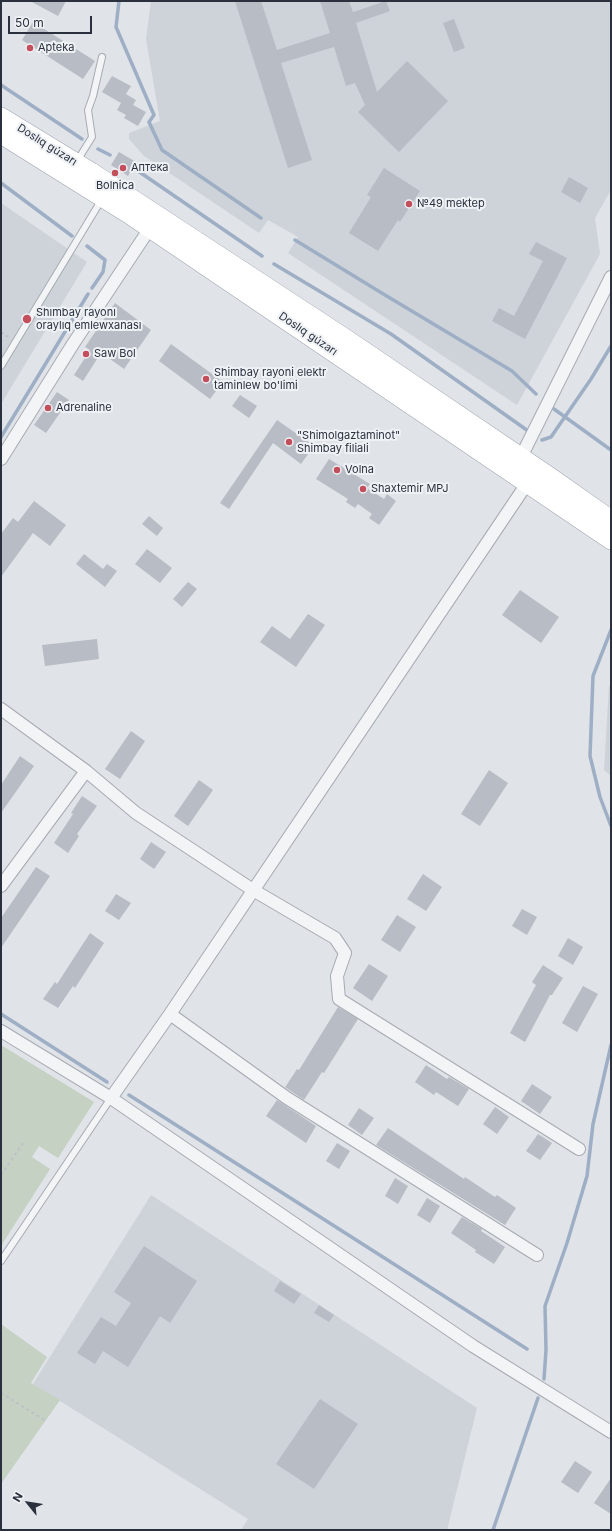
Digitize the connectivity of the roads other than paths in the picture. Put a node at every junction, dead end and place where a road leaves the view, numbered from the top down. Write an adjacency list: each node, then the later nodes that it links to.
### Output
1 (102, 57): 4 (lane)
2 (1, 117): 4 (main road, Doslıq gúzarı)
3 (1, 134): 5 (main road, Doslıq gúzarı)
4 (76, 163): 5 (main road, Doslıq gúzarı)
5 (99, 189): 6 (main road, Doslıq gúzarı); 8 (lane); 9 (main road, Doslıq gúzarı)
6 (150, 228): 10 (street); 11 (main road, Doslıq gúzarı)
7 (611, 277): 9 (street)
8 (1, 366)
9 (521, 457): 12 (main road, Doslıq gúzarı)
10 (1, 459)
11 (528, 482): 13 (main road, Doslıq gúzarı); 18 (street)
12 (611, 520)
13 (611, 540)
14 (4, 712): 15 (street); 16 (street)
15 (1, 725)
16 (86, 771): 17 (street); 18 (street)
17 (1, 886)
18 (253, 890): 19 (street); 22 (street)
19 (170, 1014): 21 (street); 23 (street)
20 (1, 1031): 21 (street)
21 (111, 1098): 24 (lane); 25 (street)
22 (580, 1149)
23 (537, 1255)
24 (1, 1261)
25 (611, 1432)

